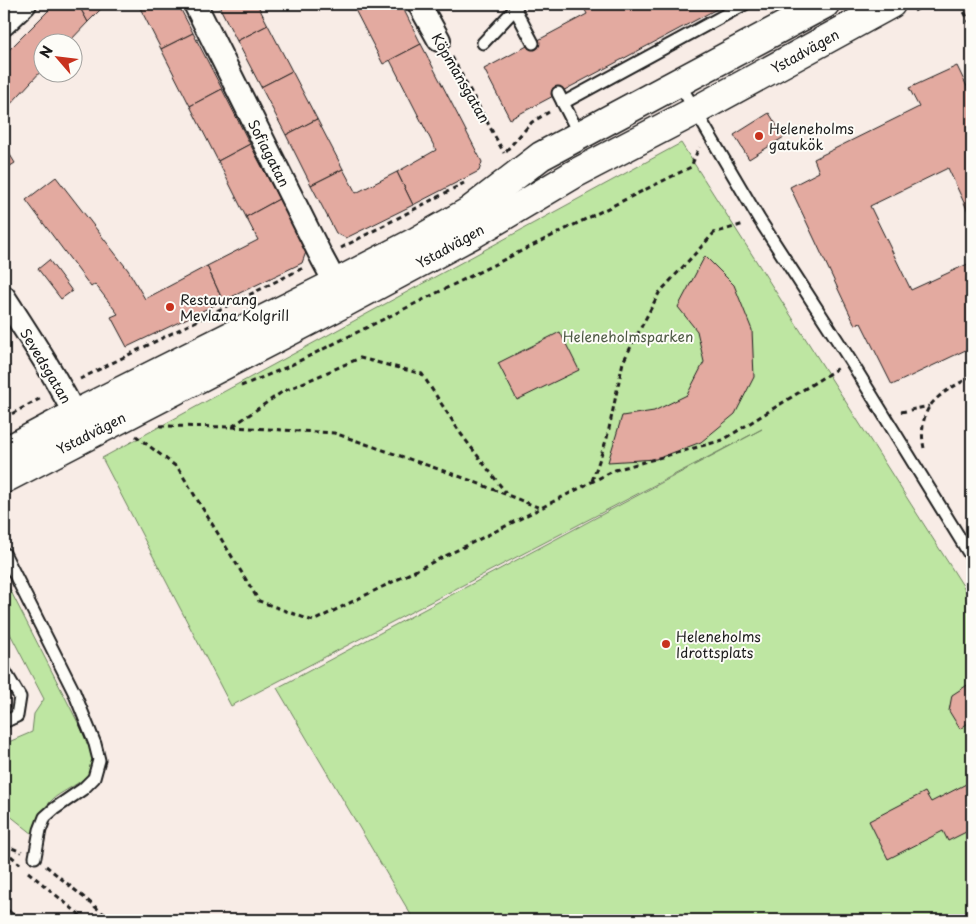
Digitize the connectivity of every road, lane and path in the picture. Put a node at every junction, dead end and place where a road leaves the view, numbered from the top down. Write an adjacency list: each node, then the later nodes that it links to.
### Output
1 (25, 4): 9 (street)
2 (195, 4): 22 (street, Sofiagatan)
3 (419, 4): 11 (street, Köpmansgatan)
4 (745, 4): 15 (lane)
5 (824, 4): 14 (main road, Ystadvägen)
6 (891, 4): 16 (main road, Ystadvägen)
7 (960, 4): 10 (path)
8 (517, 6): 12 (lane); 13 (lane)
9 (4, 24)
10 (972, 27)
11 (438, 40): 18 (path, Köpmansgatan)
12 (483, 43)
13 (533, 43)
14 (678, 83): 16 (lane); 17 (main road, Ystadvägen)
15 (561, 98): 17 (lane); 18 (path)
16 (700, 120): 21 (lane); 23 (main road, Ystadvägen); 27 (path)
17 (580, 136): 23 (main road, Ystadvägen)
18 (504, 153): 19 (path)
19 (497, 160)
20 (467, 181): 22 (path)
21 (759, 219): 25 (lane); 39 (path)
22 (322, 258): 23 (street, Sofiagatan); 28 (path)
23 (341, 293): 32 (main road, Ystadvägen)
24 (4, 297): 28 (street, Sevedsgatan)
25 (850, 360): 30 (lane); 39 (path)
26 (972, 376): 29 (path)
27 (241, 386)
28 (61, 388): 31 (path); 32 (street, Sevedsgatan)
29 (930, 406): 30 (path); 37 (path)
30 (885, 416): 43 (lane)
31 (4, 418)
32 (80, 425): 36 (main road, Ystadvägen); 38 (main road, Ystadvägen)
33 (154, 426): 34 (path)
34 (233, 426): 40 (path); 40 (path)
35 (131, 433): 41 (path)
36 (4, 452)
37 (926, 454)
38 (4, 479)
39 (592, 482): 41 (path)
40 (507, 495): 41 (path)
41 (541, 508)
42 (4, 553): 48 (lane)
43 (972, 558)
44 (4, 670): 45 (lane)
45 (4, 722)
46 (4, 845): 48 (path)
47 (4, 850): 51 (path)
48 (35, 857): 52 (path)
49 (4, 914): 50 (lane)
50 (10, 920)
51 (86, 920)
52 (111, 920)

